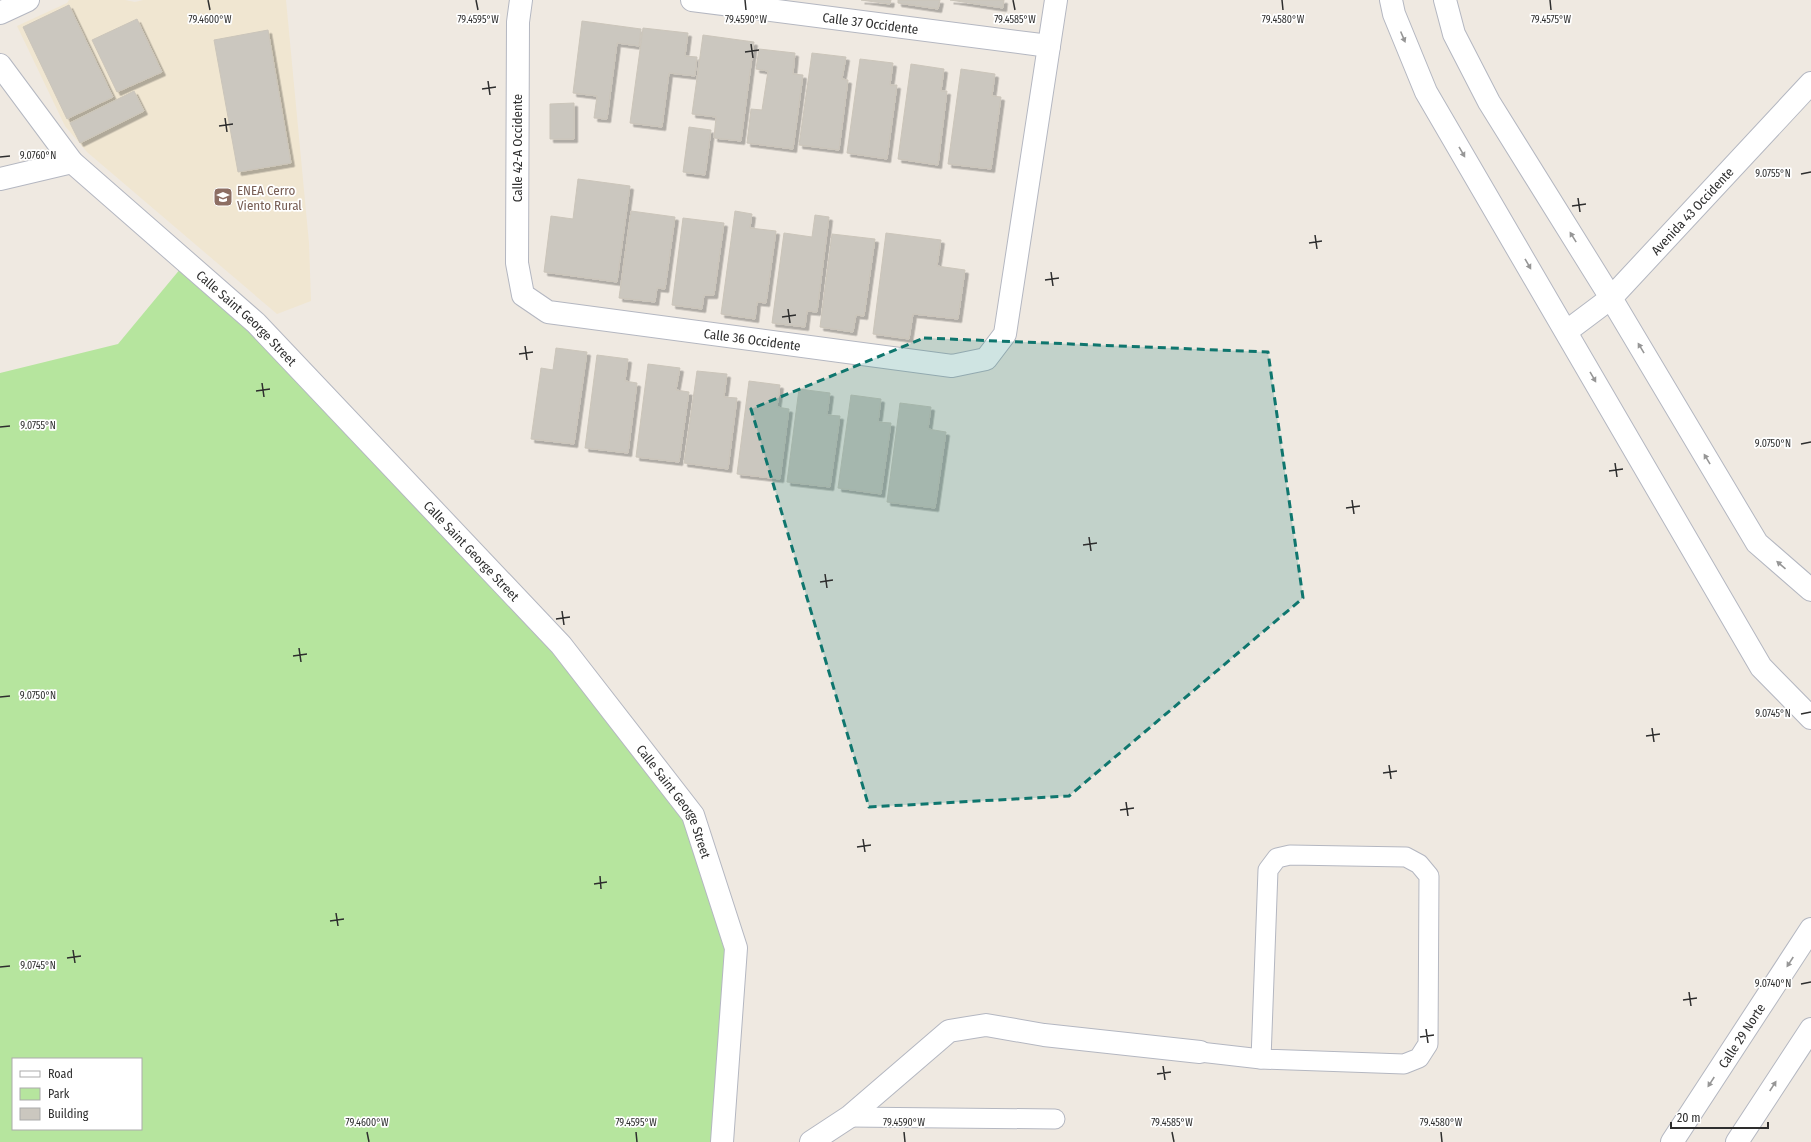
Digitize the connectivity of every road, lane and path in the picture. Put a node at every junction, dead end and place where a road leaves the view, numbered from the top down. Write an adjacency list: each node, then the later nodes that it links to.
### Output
1 (28, 0): 7 (street)
2 (521, 0): 13 (street, Calle 42-A Occidente)
3 (692, 0): 8 (street, Calle 37 Occidente)
4 (1056, 0): 8 (street)
5 (1391, 0): 15 (street, one-way to 15)
6 (1445, 0): 14 (street, one-way to 6)
7 (0, 13)
8 (1049, 46): 13 (street, Calle 36 Occidente)
9 (0, 65): 11 (street, Calle Saint George Street)
10 (1811, 83): 14 (street, Avenida 43 Occidente)
11 (72, 162): 12 (street); 24 (street, Calle Saint George Street)
12 (0, 179)
13 (523, 295)
14 (1611, 298): 15 (street, Avenida 43 Occidente); 16 (street, one-way to 14)
15 (1567, 331): 17 (street, one-way to 17)
16 (1811, 590)
17 (1811, 718)
18 (1811, 929): 26 (street, Calle 29 Norte, one-way to 26)
19 (1811, 1029): 27 (street, one-way to 19)
20 (1200, 1052): 21 (lane); 22 (street)
21 (1261, 1059): 21 (lane)
22 (849, 1116): 23 (lane); 25 (street)
23 (1054, 1119)
24 (722, 1142)
25 (811, 1142)
26 (1672, 1142)
27 (1737, 1142)

